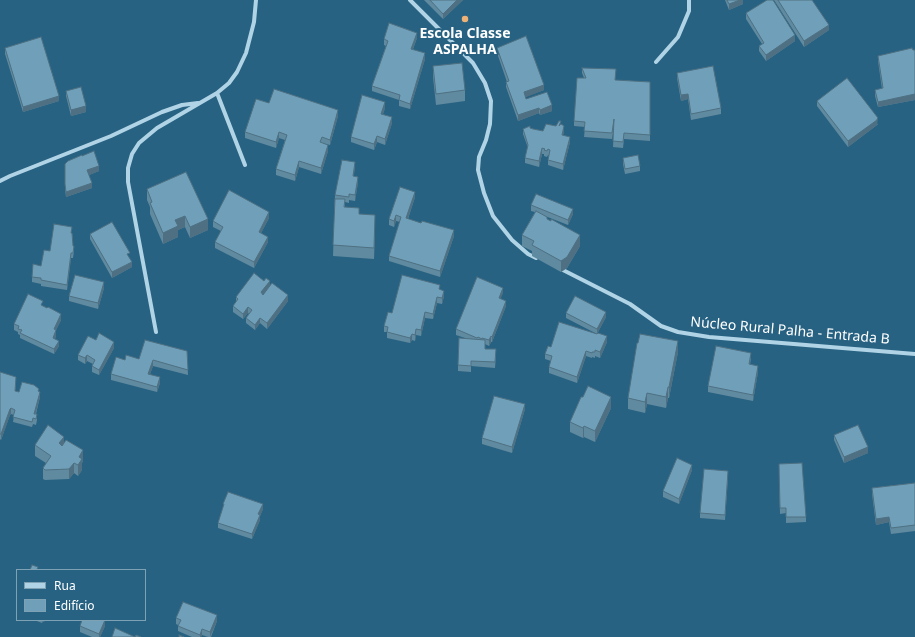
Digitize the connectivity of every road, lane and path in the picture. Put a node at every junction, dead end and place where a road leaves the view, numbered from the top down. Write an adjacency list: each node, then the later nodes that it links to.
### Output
1 (256, 0): 5 (street)
2 (410, 0): 9 (street)
3 (689, 0): 4 (street)
4 (656, 62)
5 (217, 93): 6 (street); 7 (street)
6 (201, 102): 8 (street); 11 (street)
7 (245, 165)
8 (0, 181)
9 (543, 260)
10 (557, 267): 12 (street, Núcleo Rural Palha - Entrada B)
11 (156, 332)
12 (915, 354)

